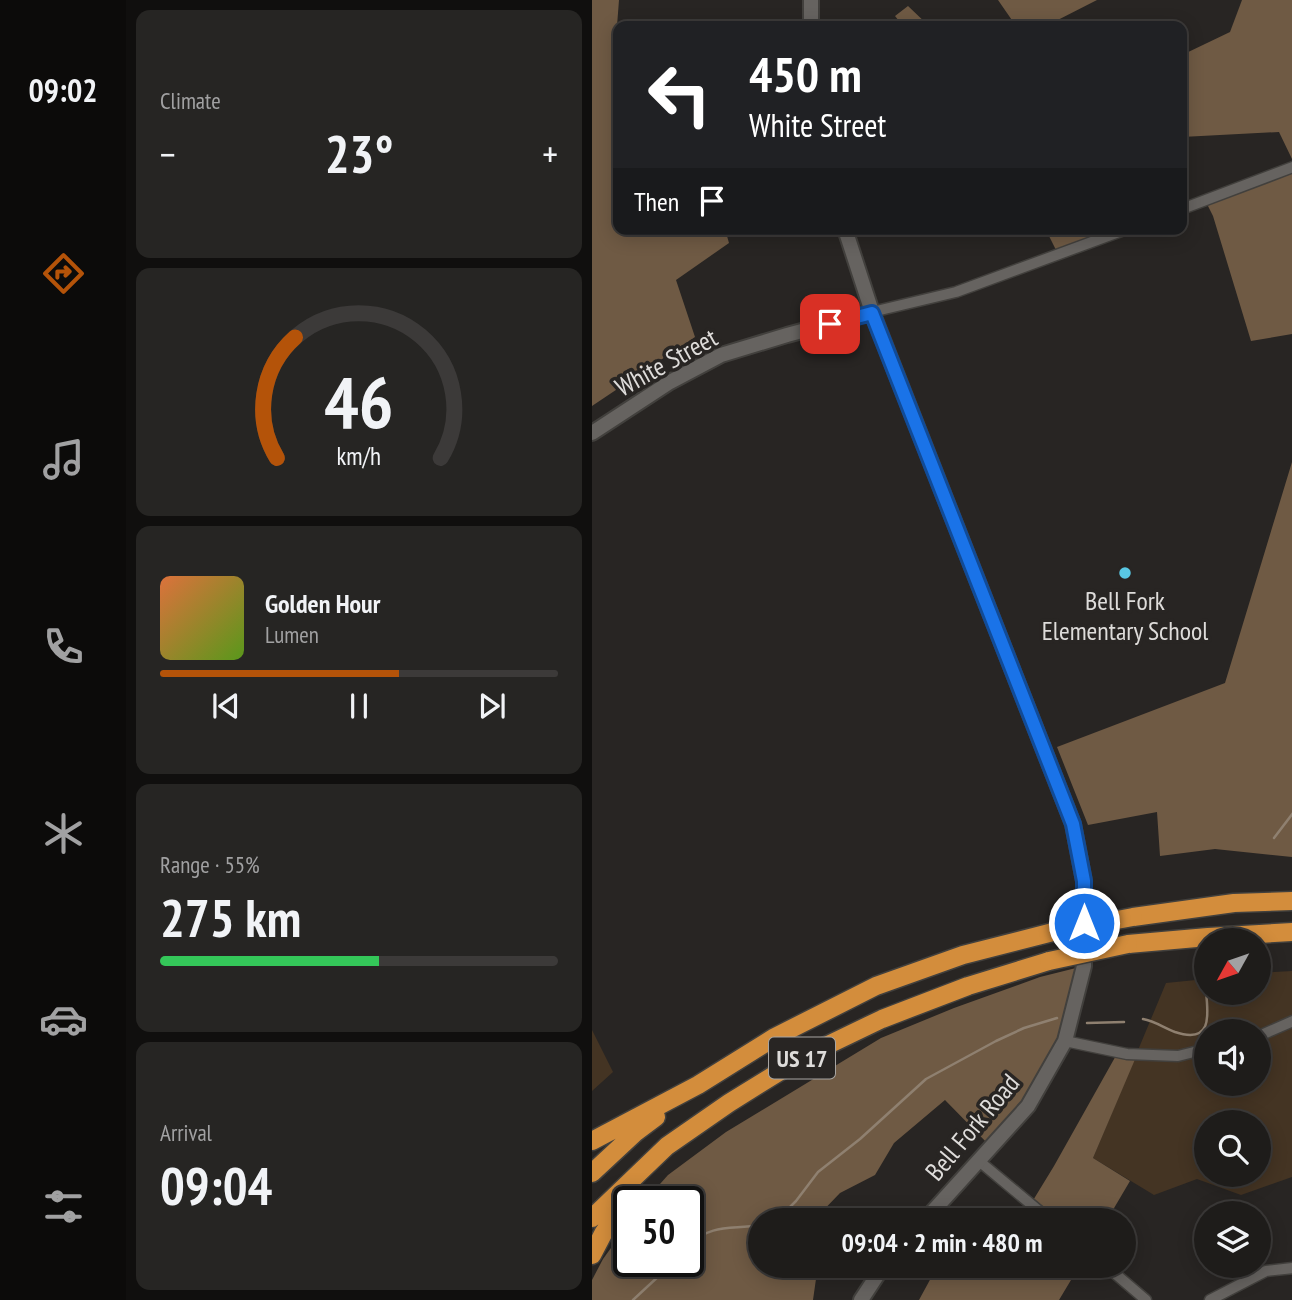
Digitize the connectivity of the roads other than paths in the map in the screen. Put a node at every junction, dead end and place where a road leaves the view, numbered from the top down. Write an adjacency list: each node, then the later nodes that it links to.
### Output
1 (811, 0): 2 (main road)
2 (811, 21)
3 (1293, 167): 4 (street)
4 (1187, 207)
5 (847, 235): 7 (main road, Bell Fork Road)
6 (1111, 235): 7 (street, White Street)
7 (872, 313): 8 (main road, White Street); 13 (main road, Bell Fork Road)
8 (592, 433)
9 (1293, 901): 15 (highway, US 17, bridge)
10 (1293, 932): 17 (highway, US 17, bridge)
11 (1293, 1021): 12 (street)
12 (1271, 1031)
13 (1065, 1041): 14 (street); 18 (main road, Bell Fork Road)
14 (1194, 1052)
15 (698, 1085): 16 (highway); 19 (highway, US 17)
16 (592, 1142)
17 (667, 1146): 22 (highway, US 17); 23 (highway)
18 (979, 1161): 20 (main road, Bell Fork Road); 21 (street)
19 (592, 1172)
20 (936, 1208)
21 (1036, 1208)
22 (592, 1218)
23 (592, 1255)
24 (1293, 1268): 29 (street)
25 (875, 1278): 27 (main road)
26 (1120, 1278): 28 (street)
27 (861, 1300)
28 (1146, 1300)
29 (1210, 1300)

